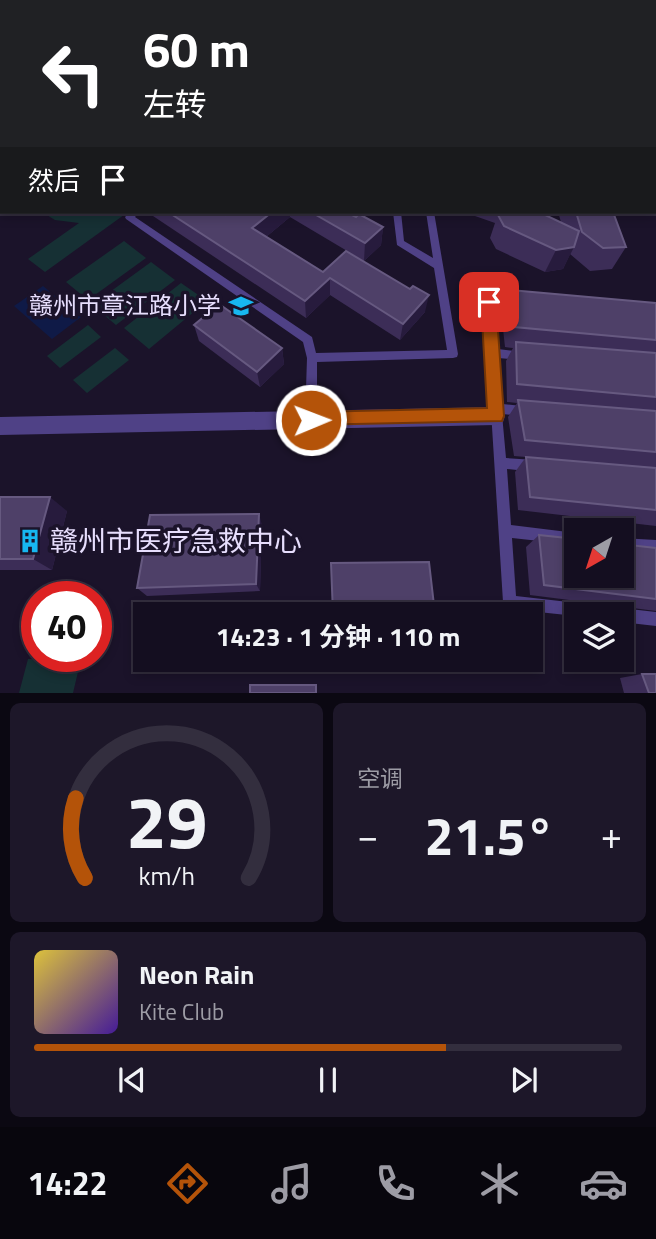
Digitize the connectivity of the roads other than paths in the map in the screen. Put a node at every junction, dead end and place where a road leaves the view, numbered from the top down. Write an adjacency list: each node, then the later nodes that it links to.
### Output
1 (132, 214): 8 (lane)
2 (397, 214): 4 (lane)
3 (430, 214): 4 (lane)
4 (438, 266): 8 (lane)
5 (531, 306): 6 (lane)
6 (491, 353): 7 (lane); 9 (lane)
7 (532, 356)
8 (312, 358): 11 (lane)
9 (495, 412): 10 (lane); 11 (street); 13 (lane)
10 (535, 412)
11 (311, 420): 12 (street)
12 (0, 426)
13 (499, 463): 14 (lane); 15 (lane)
14 (552, 467)
15 (505, 531): 16 (lane); 19 (lane)
16 (564, 538)
17 (634, 545): 18 (lane)
18 (656, 547)
19 (564, 608)
20 (634, 617): 21 (lane)
21 (656, 619)

